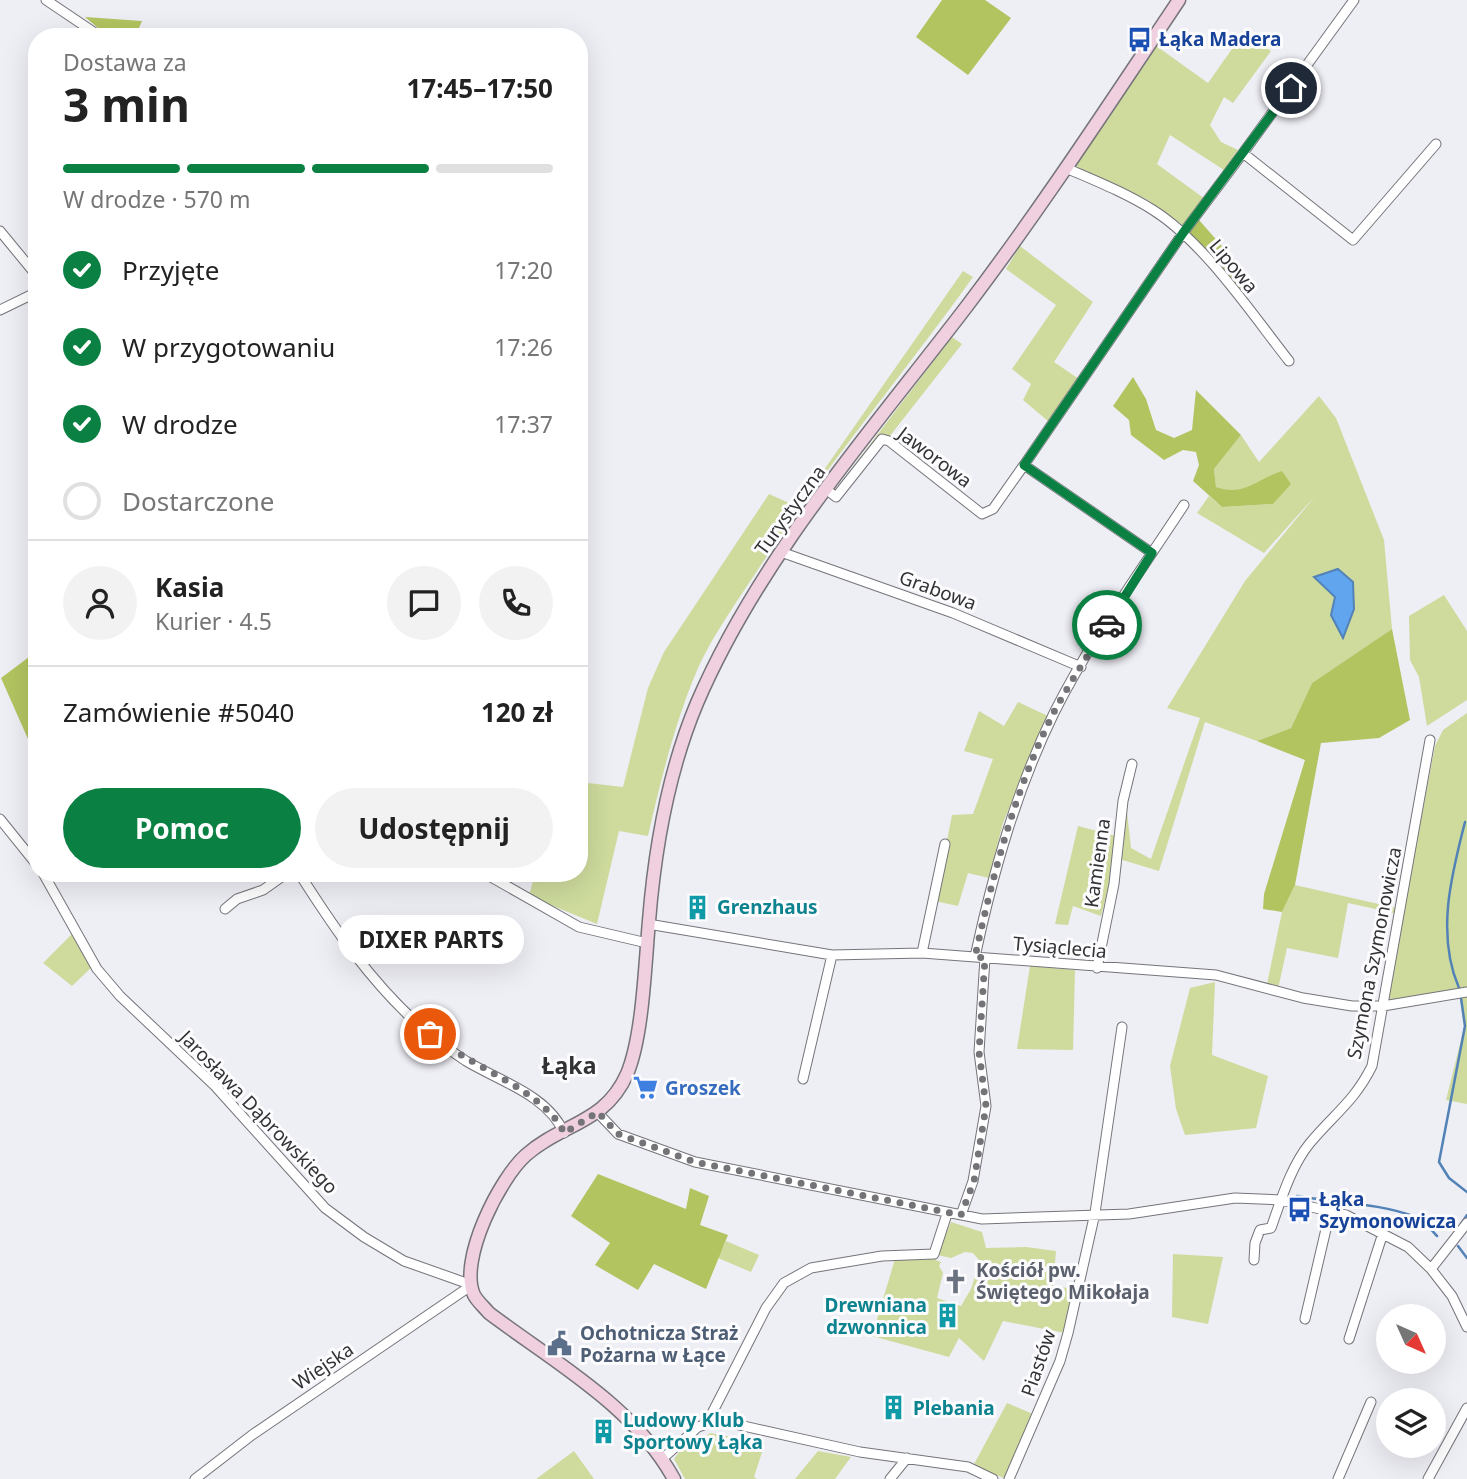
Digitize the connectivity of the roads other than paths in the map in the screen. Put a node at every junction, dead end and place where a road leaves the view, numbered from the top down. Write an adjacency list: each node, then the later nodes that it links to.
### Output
1 (46, 0): 4 (street)
2 (1179, 0): 7 (main road, Turystyczna)
3 (1354, 0): 6 (street, Jaworowa)
4 (88, 28)
5 (1436, 144): 6 (street)
6 (1243, 153): 9 (street, Jaworowa)
7 (1066, 168): 9 (street, Lipowa); 15 (main road, Turystyczna)
8 (0, 231): 10 (street)
9 (1183, 233): 13 (street, Lipowa); 14 (street, Jaworowa)
10 (28, 263)
11 (28, 296): 12 (street)
12 (0, 310)
13 (1289, 361)
14 (1024, 465): 15 (street, Jaworowa); 18 (street)
15 (827, 490): 17 (main road, Turystyczna)
16 (1184, 505): 18 (street)
17 (781, 552): 19 (street, Grabowa); 30 (main road, Turystyczna)
18 (1152, 553): 19 (street)
19 (1081, 667): 34 (street)
20 (1430, 740): 37 (street, Szymona Szymonowicza)
21 (1132, 764): 35 (street, Kamienna)
22 (0, 819): 24 (street)
23 (945, 844): 32 (street)
24 (28, 854)
25 (48, 882): 51 (street, Jarosława Dąbrowskiego)
26 (274, 882): 29 (street)
27 (305, 882): 41 (street)
28 (500, 882): 31 (street)
29 (225, 909)
30 (648, 924): 31 (main road, Turystyczna); 33 (street, Tysiąclecia)
31 (647, 943): 40 (main road, Turystyczna)
32 (922, 953): 33 (street, Tysiąclecia); 34 (street, Tysiąclecia)
33 (832, 954): 39 (street)
34 (980, 957): 35 (street, Tysiąclecia); 46 (street)
35 (1097, 968): 37 (street, Tysiąclecia)
36 (1467, 992): 37 (street, Tysiąclecia)
37 (1383, 1006): 42 (street, Szymona Szymonowicza)
38 (1122, 1027): 44 (street, Piastów)
39 (803, 1079)
40 (598, 1112): 41 (main road, Turystyczna); 45 (street)
41 (564, 1133): 51 (main road)
42 (1281, 1199): 43 (street); 44 (street); 49 (street, Szymona Szymonowicza)
43 (1330, 1212): 48 (street); 52 (street)
44 (1095, 1213): 46 (street); 64 (street, Piastów)
45 (947, 1214): 46 (street); 57 (street)
46 (961, 1215)
47 (1467, 1223): 50 (street)
48 (1383, 1233): 50 (street); 54 (street)
49 (1254, 1260)
50 (1432, 1269): 53 (street)
51 (472, 1285): 59 (main road); 60 (street, Wiejska)
52 (1306, 1319)
53 (1467, 1327)
54 (1349, 1339)
55 (1371, 1402): 65 (street)
56 (1467, 1408): 66 (street)
57 (708, 1421): 58 (street); 59 (street)
58 (907, 1458): 62 (street); 63 (street)
59 (662, 1459): 61 (main road)
60 (195, 1479)
61 (674, 1479)
62 (890, 1479)
63 (993, 1479)
64 (1009, 1479)
65 (1339, 1479)
66 (1428, 1479)

